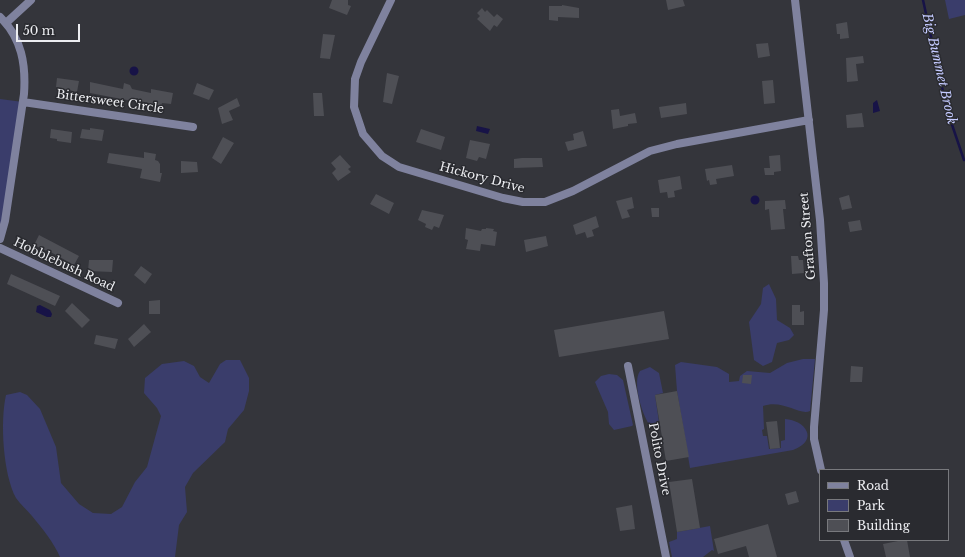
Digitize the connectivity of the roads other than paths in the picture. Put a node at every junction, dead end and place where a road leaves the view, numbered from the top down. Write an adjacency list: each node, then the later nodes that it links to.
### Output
1 (31, 0): 4 (street)
2 (391, 0): 6 (street, Hickory Drive)
3 (795, 0): 6 (street, Grafton Street)
4 (3, 20): 5 (street)
5 (23, 102): 7 (street, Bittersweet Circle); 8 (street)
6 (809, 120): 12 (street, Grafton Street)
7 (193, 126)
8 (0, 239)
9 (0, 248): 10 (street, Hobblebush Road)
10 (118, 303)
11 (628, 366): 14 (street, Polito Drive)
12 (821, 469)
13 (844, 541): 15 (street)
14 (666, 557)
15 (850, 557)

